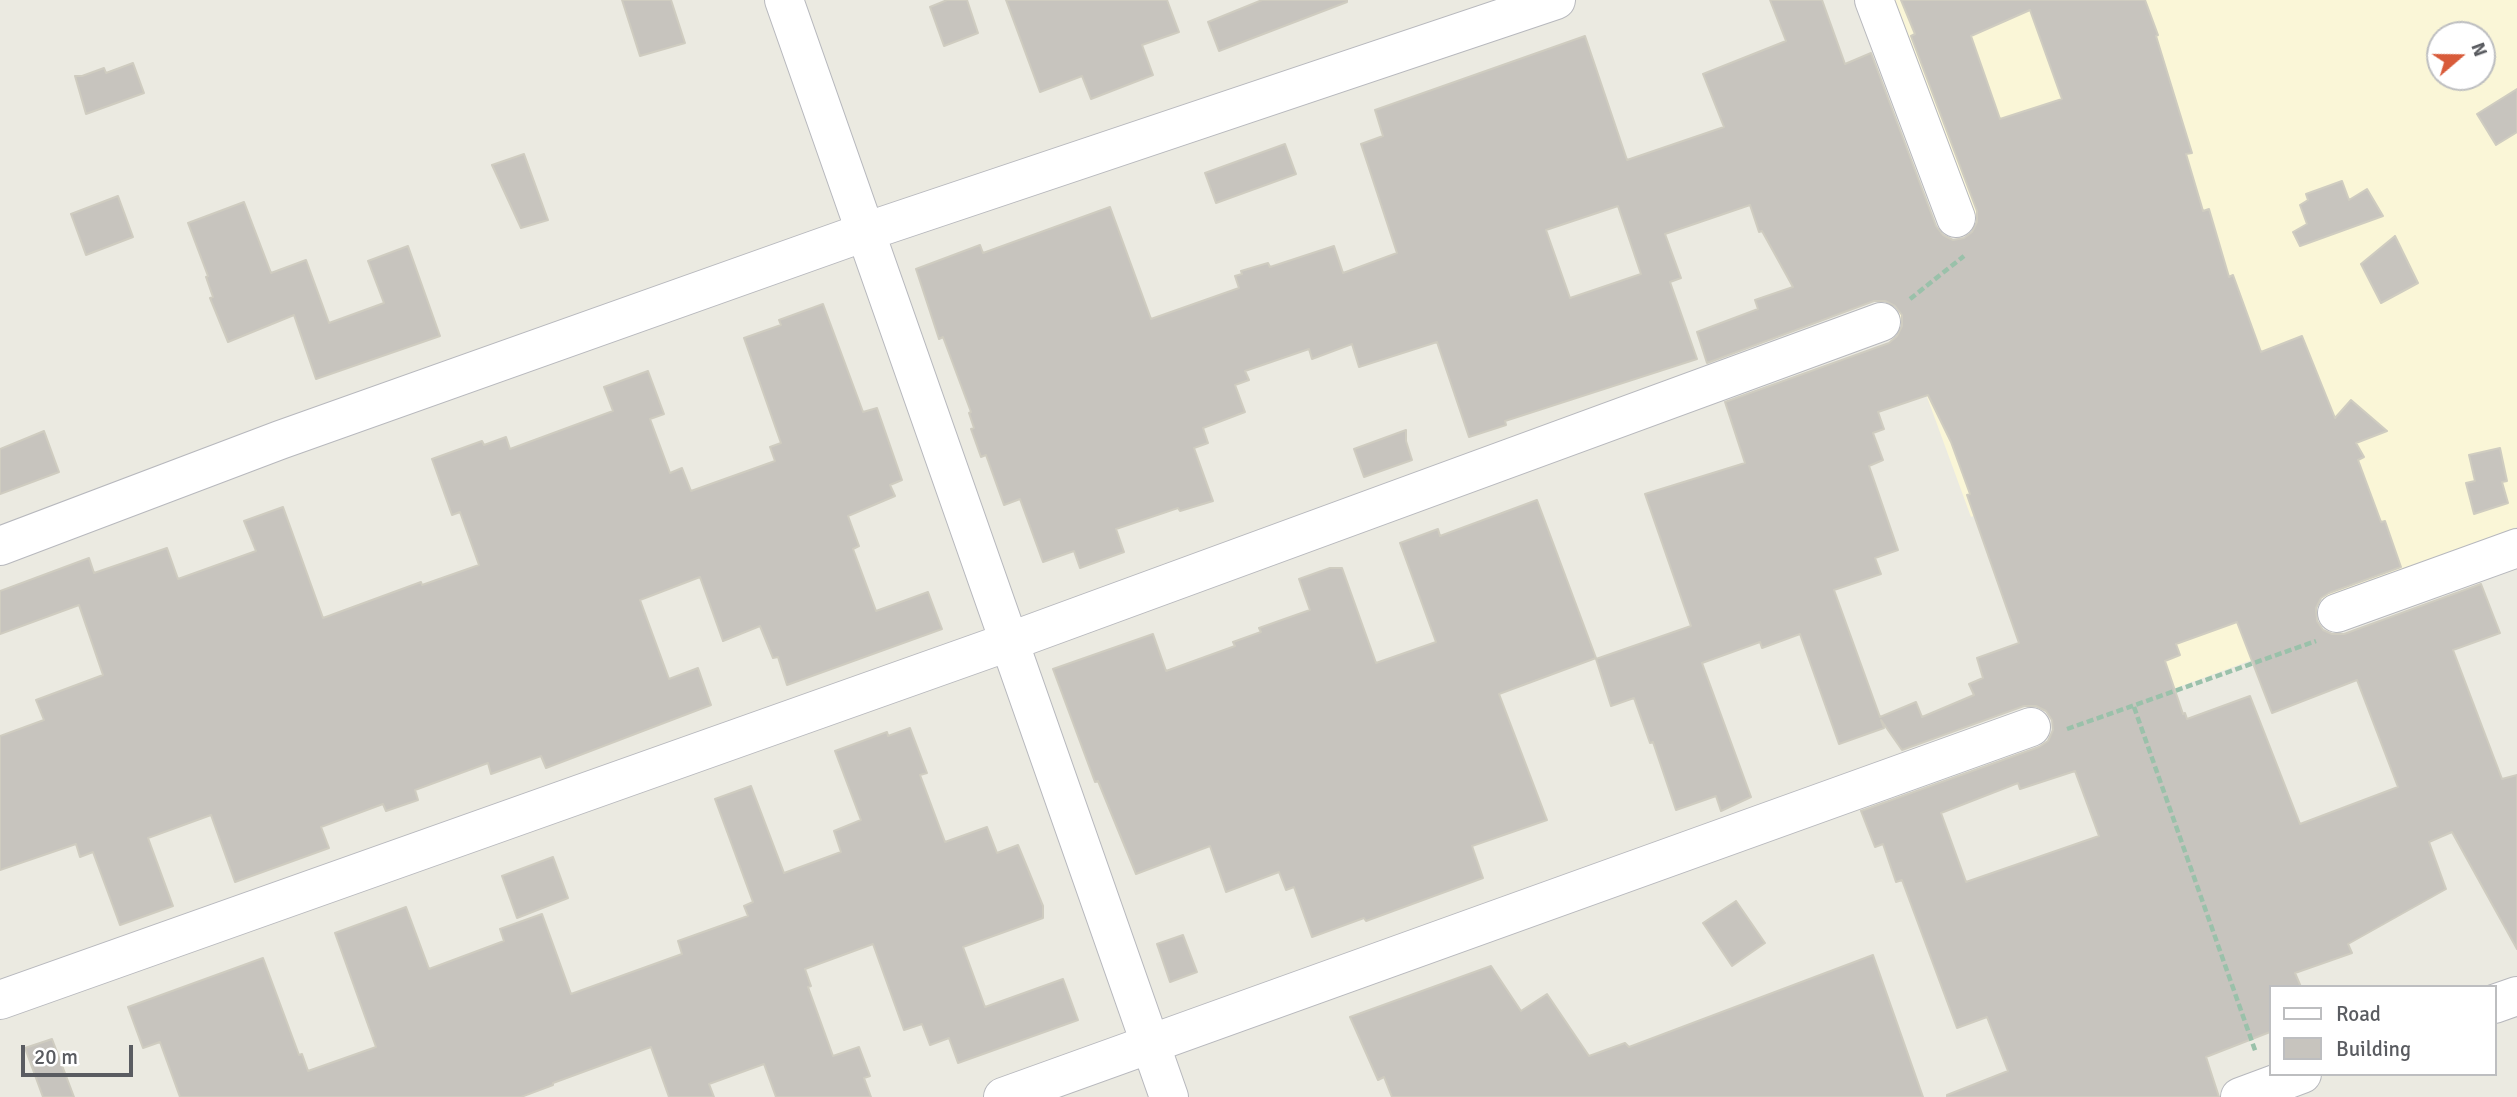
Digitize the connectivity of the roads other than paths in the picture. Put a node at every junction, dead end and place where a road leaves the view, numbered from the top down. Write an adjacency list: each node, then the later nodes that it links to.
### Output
1 (784, 0): 5 (street)
2 (1556, 0): 5 (street)
3 (1874, 0): 4 (street)
4 (1955, 218)
5 (865, 232): 7 (street); 10 (street)
6 (1881, 323): 10 (street)
7 (0, 546)
8 (2517, 548): 9 (street)
9 (2337, 613)
10 (1011, 641): 13 (street); 15 (street)
11 (2031, 727): 15 (street)
12 (2517, 996): 14 (street)
13 (0, 999)
14 (2496, 1003)
15 (1150, 1044): 16 (street); 17 (street)
16 (1003, 1097)
17 (1169, 1097)

